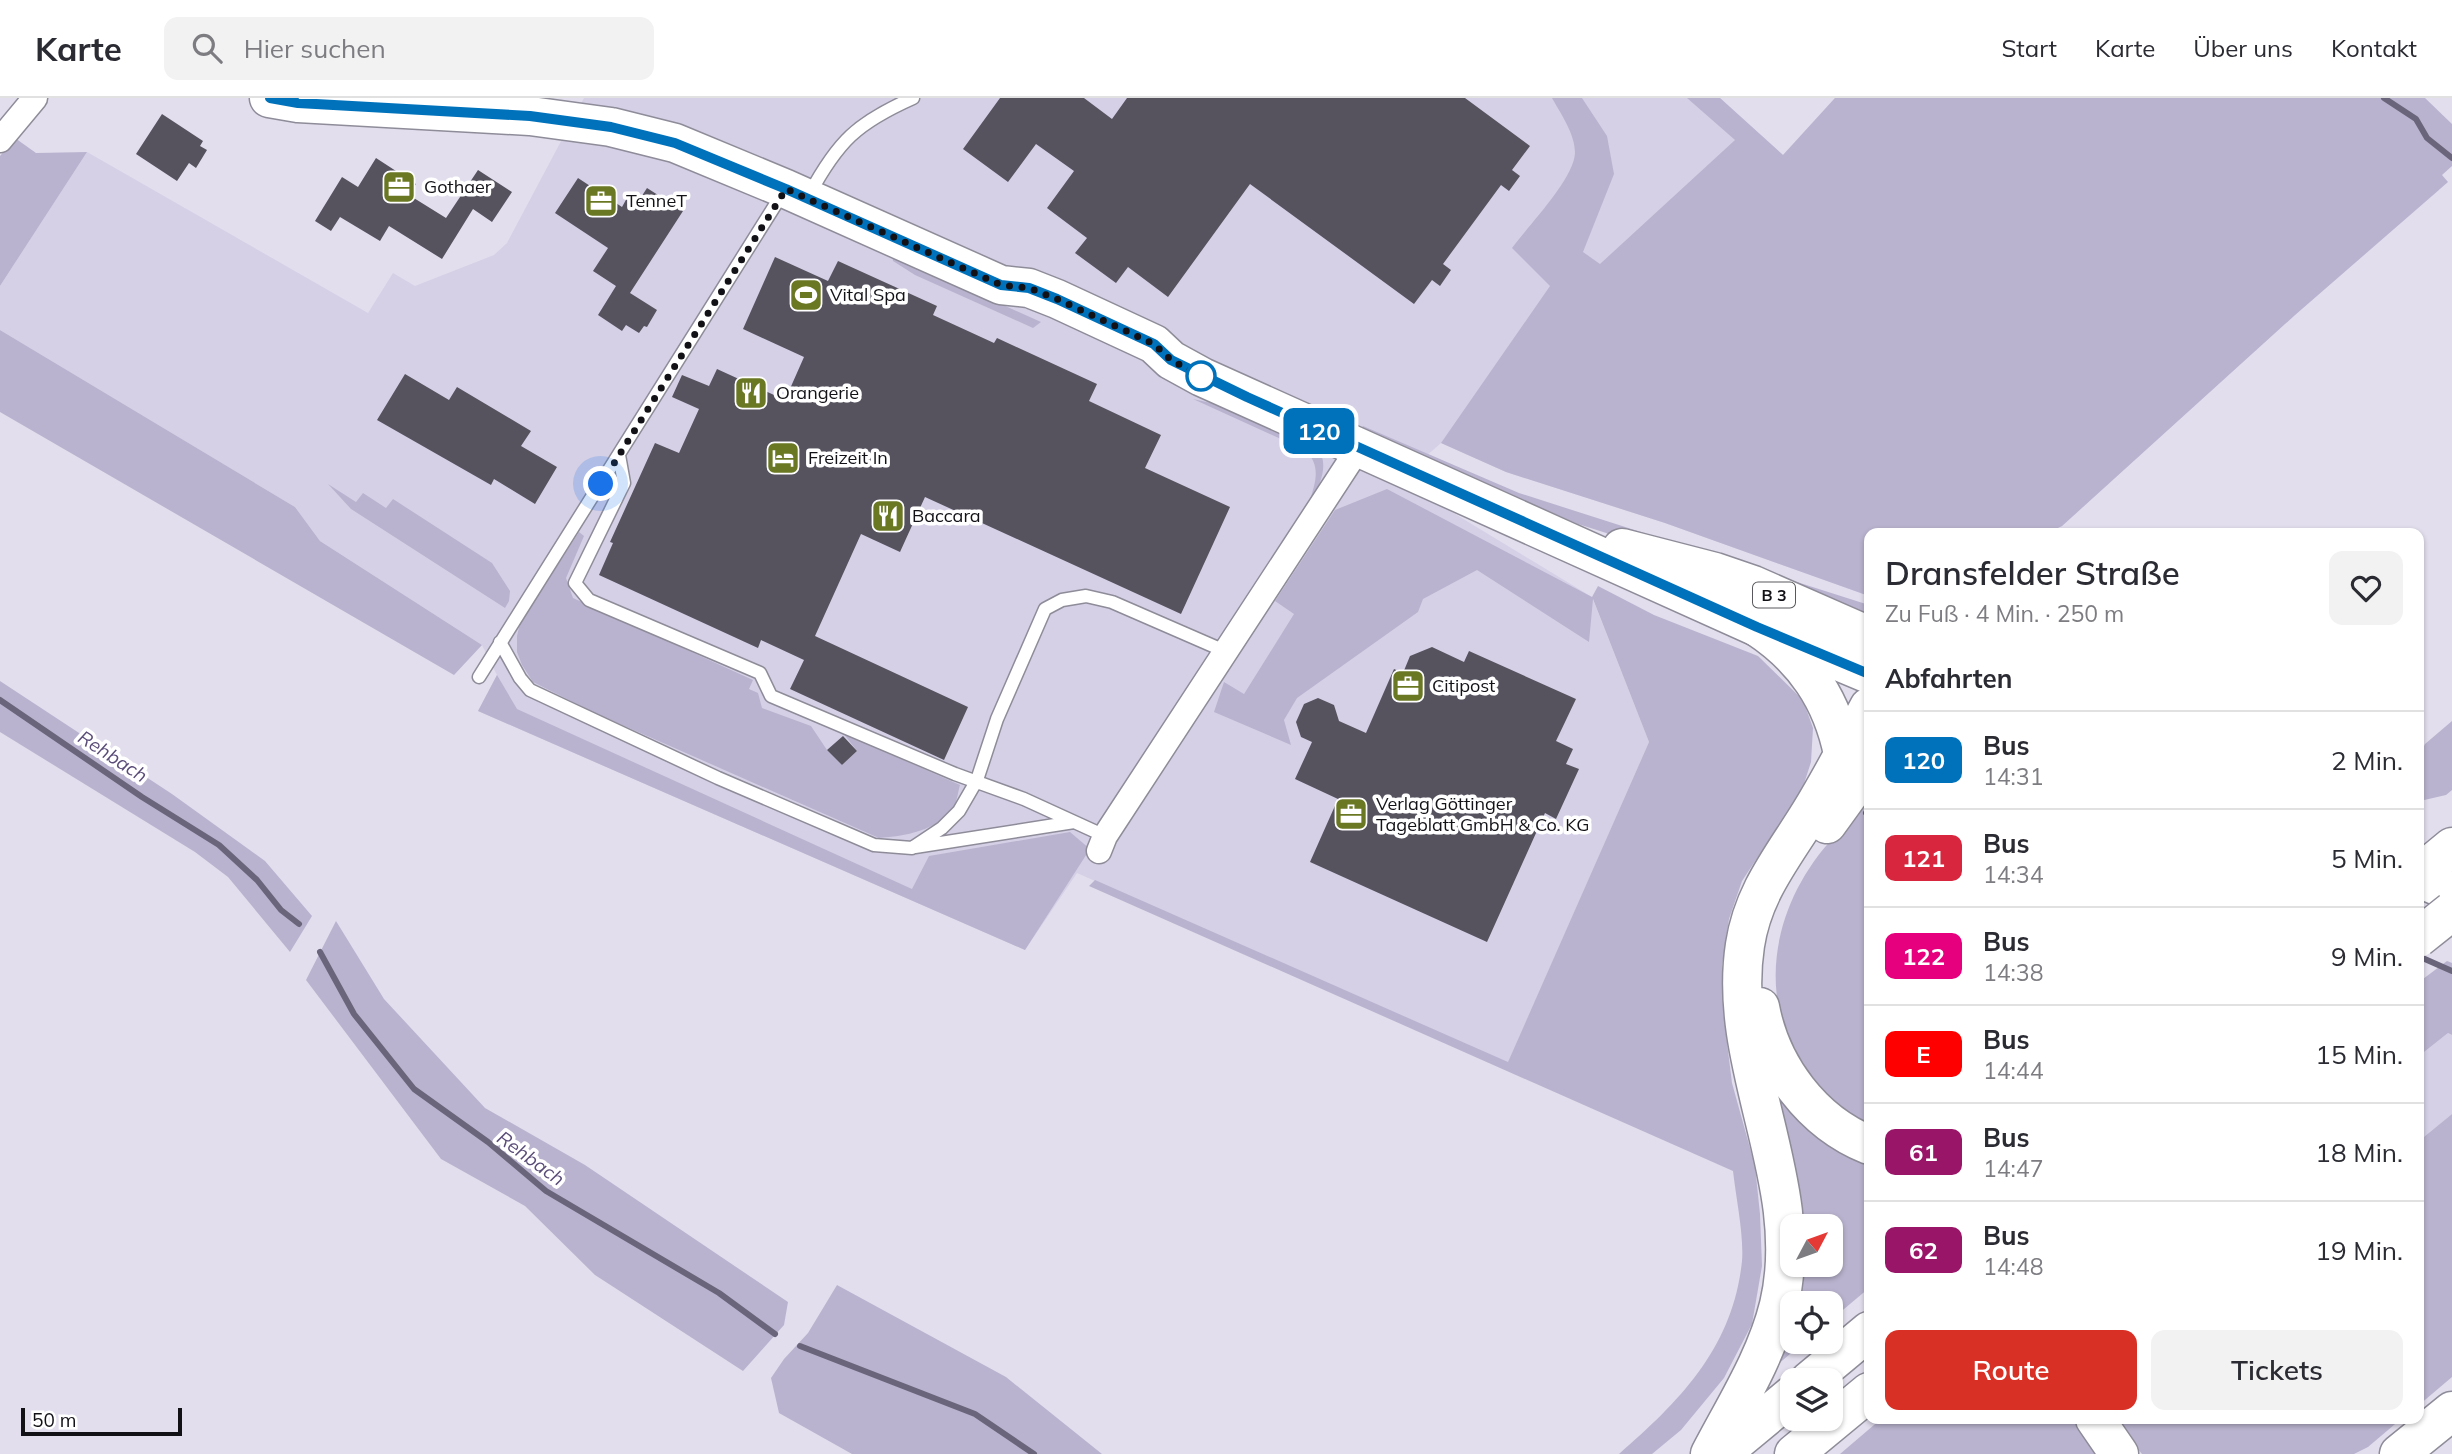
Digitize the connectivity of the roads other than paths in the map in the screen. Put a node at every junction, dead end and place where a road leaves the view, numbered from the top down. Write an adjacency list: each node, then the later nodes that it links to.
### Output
1 (35, 98): 4 (street)
2 (269, 98): 5 (main road, B 3)
3 (913, 98): 5 (lane)
4 (0, 140)
5 (796, 194): 6 (main road, B 3); 7 (lane)
6 (1358, 449): 8 (main road, B 3); 12 (street)
7 (619, 455): 11 (lane); 17 (lane)
8 (1548, 532): 9 (main road, B 3); 10 (main road, B 3)
9 (1757, 627): 13 (main road, B 3); 16 (main road)
10 (1864, 634)
11 (500, 642): 14 (lane); 21 (lane)
12 (1227, 652): 17 (lane); 19 (street)
13 (1864, 672)
14 (479, 677)
15 (1864, 743): 16 (main road)
16 (1860, 771): 29 (main road); 36 (main road)
17 (977, 780): 18 (lane); 21 (lane)
18 (1074, 822): 19 (lane); 21 (lane)
19 (1102, 843)
20 (2452, 847): 22 (main road)
21 (912, 848)
22 (2424, 871)
23 (2424, 879): 24 (main road)
24 (2452, 892)
25 (2452, 911): 28 (main road, bridge)
26 (2424, 919): 27 (main road)
27 (2452, 931)
28 (2424, 933)
29 (1864, 1142)
30 (1864, 1335): 31 (main road)
31 (1825, 1368)
32 (1864, 1396): 38 (main road)
33 (1780, 1405): 37 (main road)
34 (2452, 1411): 40 (main road)
35 (2098, 1424): 39 (main road)
36 (1710, 1454)
37 (1721, 1454)
38 (1794, 1454)
39 (2119, 1454)
40 (2399, 1454)

